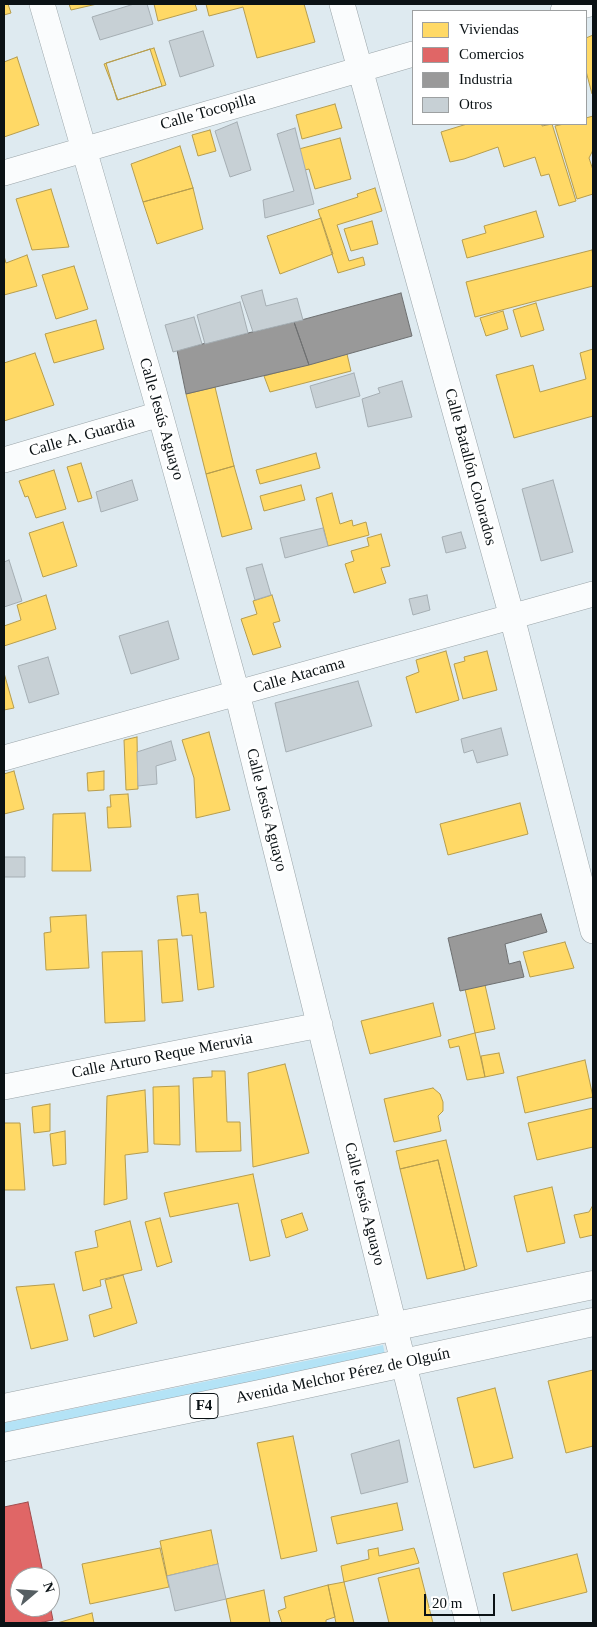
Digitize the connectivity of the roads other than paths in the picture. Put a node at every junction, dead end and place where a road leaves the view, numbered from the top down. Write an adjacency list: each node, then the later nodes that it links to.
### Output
1 (42, 4): 7 (street, Calle Jesús Aguayo)
2 (342, 4): 6 (street, Calle Batallón Colorados)
3 (590, 4): 4 (street)
4 (567, 10)
5 (412, 54): 6 (street, Calle Tocopilla)
6 (360, 68): 7 (street, Calle Tocopilla); 12 (street, Calle Batallón Colorados)
7 (83, 148): 8 (street, Calle Tocopilla); 9 (street, Calle Jesús Aguayo)
8 (4, 172)
9 (160, 414): 10 (street, Calle A. Guardia); 13 (street, Calle Jesús Aguayo)
10 (4, 460)
11 (593, 594): 12 (street, Calle Atacama)
12 (512, 616): 13 (street, Calle Atacama); 15 (street, Calle Batallón Colorados)
13 (237, 693): 14 (street, Calle Atacama); 16 (street, Calle Jesús Aguayo)
14 (4, 758)
15 (593, 932)
16 (320, 1025): 17 (street, Calle Arturo Reque Meruvia); 20 (street, Calle Jesús Aguayo)
17 (4, 1087)
18 (593, 1285): 20 (highway, F4)
19 (593, 1322): 21 (highway, Avenida Melchor Pérez de Olguín / F4)
20 (395, 1327): 21 (street, Calle Jesús Aguayo); 22 (highway, F4)
21 (404, 1364): 23 (highway, Avenida Melchor Pérez de Olguín / F4); 24 (street, Calle Jesús Aguayo)
22 (4, 1408)
23 (4, 1447)
24 (468, 1623)

